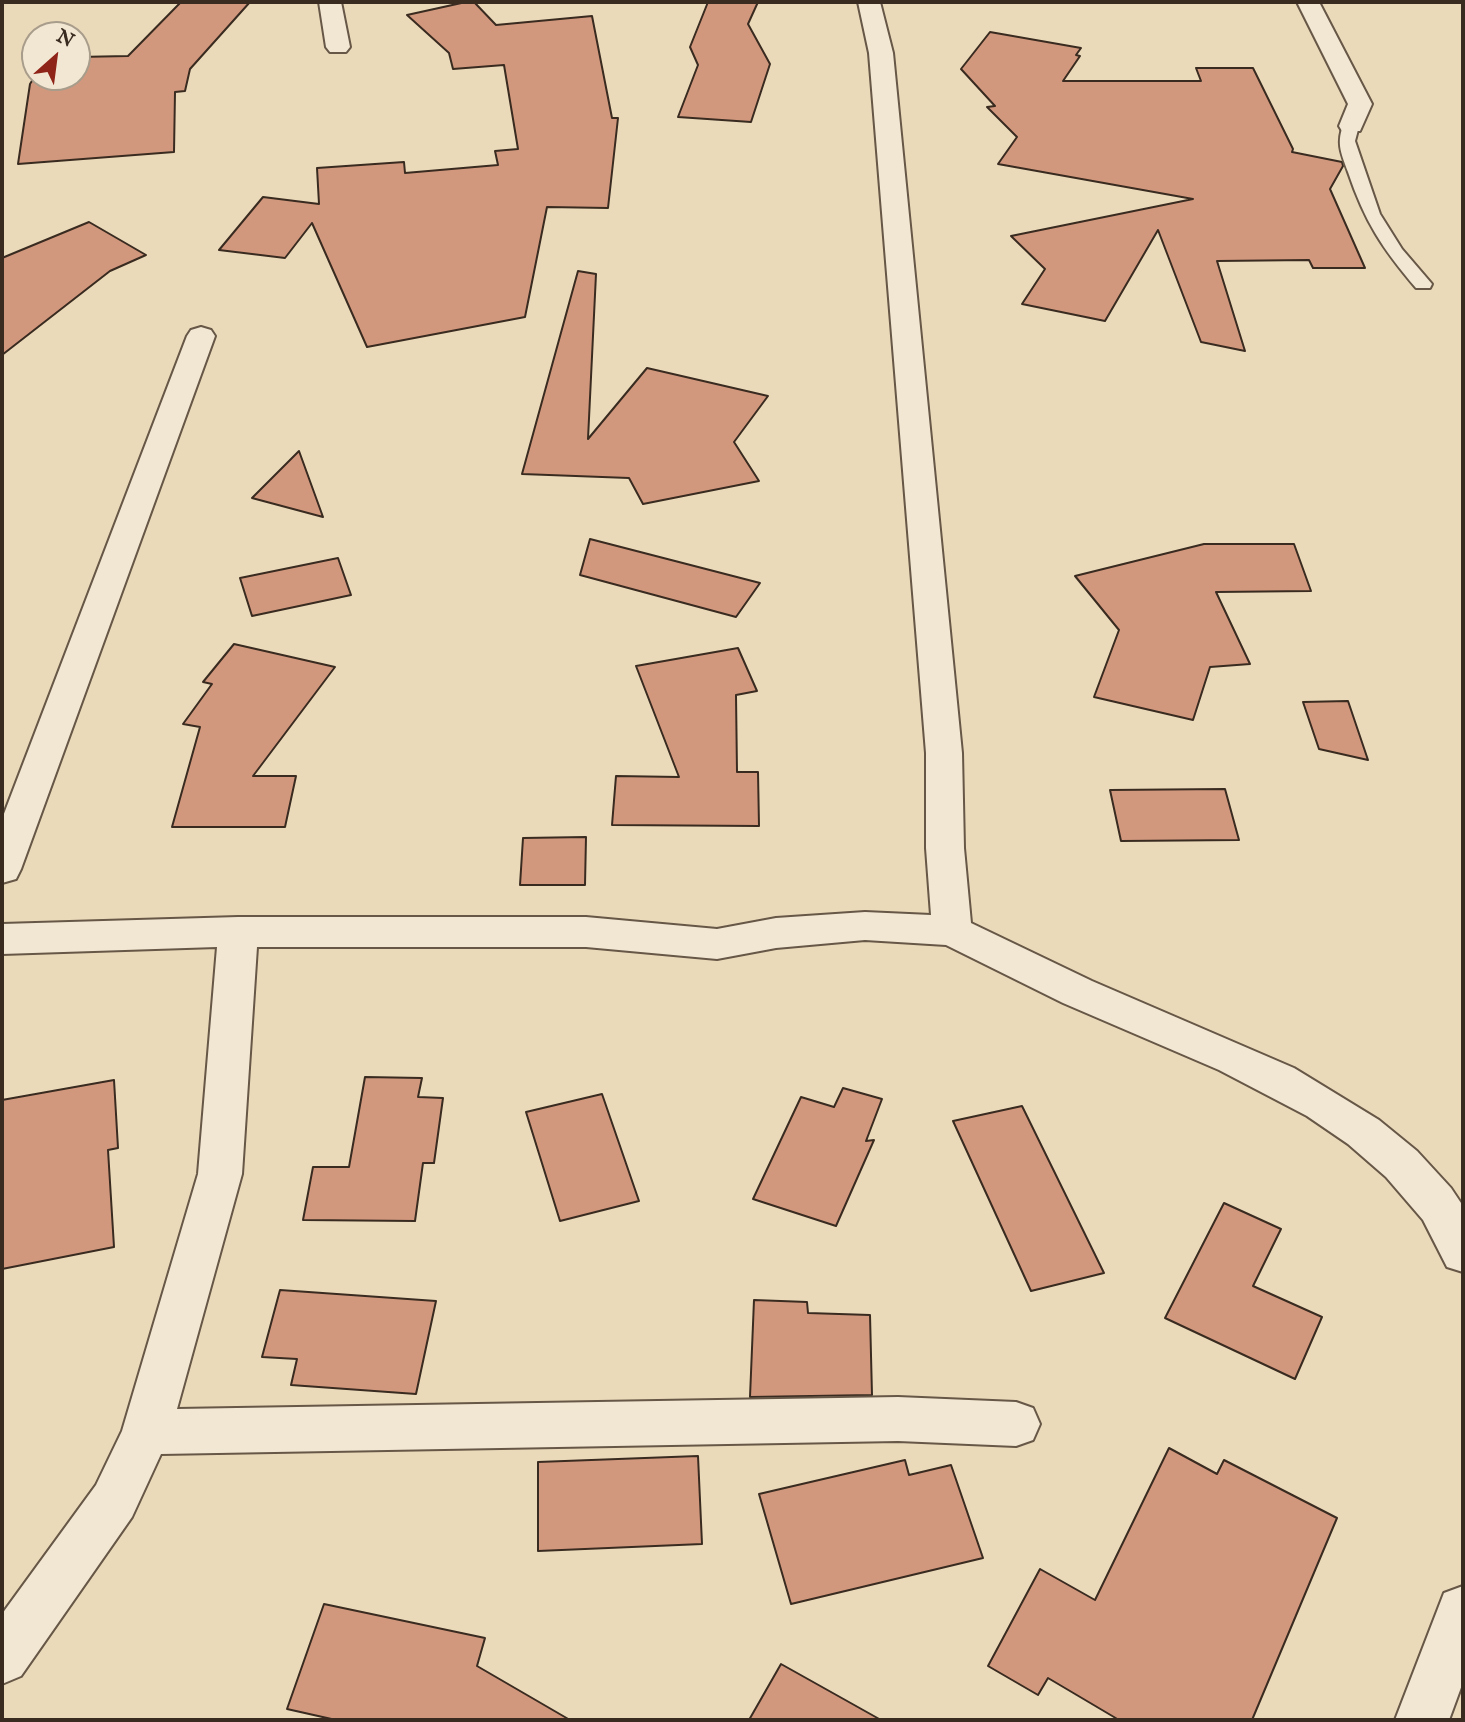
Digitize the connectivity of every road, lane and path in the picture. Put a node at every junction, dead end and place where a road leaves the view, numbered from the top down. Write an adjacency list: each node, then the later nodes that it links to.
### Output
1 (330, 2): 4 (street)
2 (869, 2): 9 (street)
3 (1308, 2): 5 (street)
4 (338, 47)
5 (1351, 126): 6 (lane)
6 (1423, 284)
7 (201, 336): 8 (street)
8 (2, 869)
9 (952, 931): 10 (street); 12 (street)
10 (238, 932): 11 (street); 14 (street)
11 (2, 939)
12 (1463, 1253)
13 (1016, 1424): 14 (street)
14 (146, 1432): 16 (street)
15 (1463, 1611): 17 (street)
16 (2, 1658)
17 (1422, 1720)

